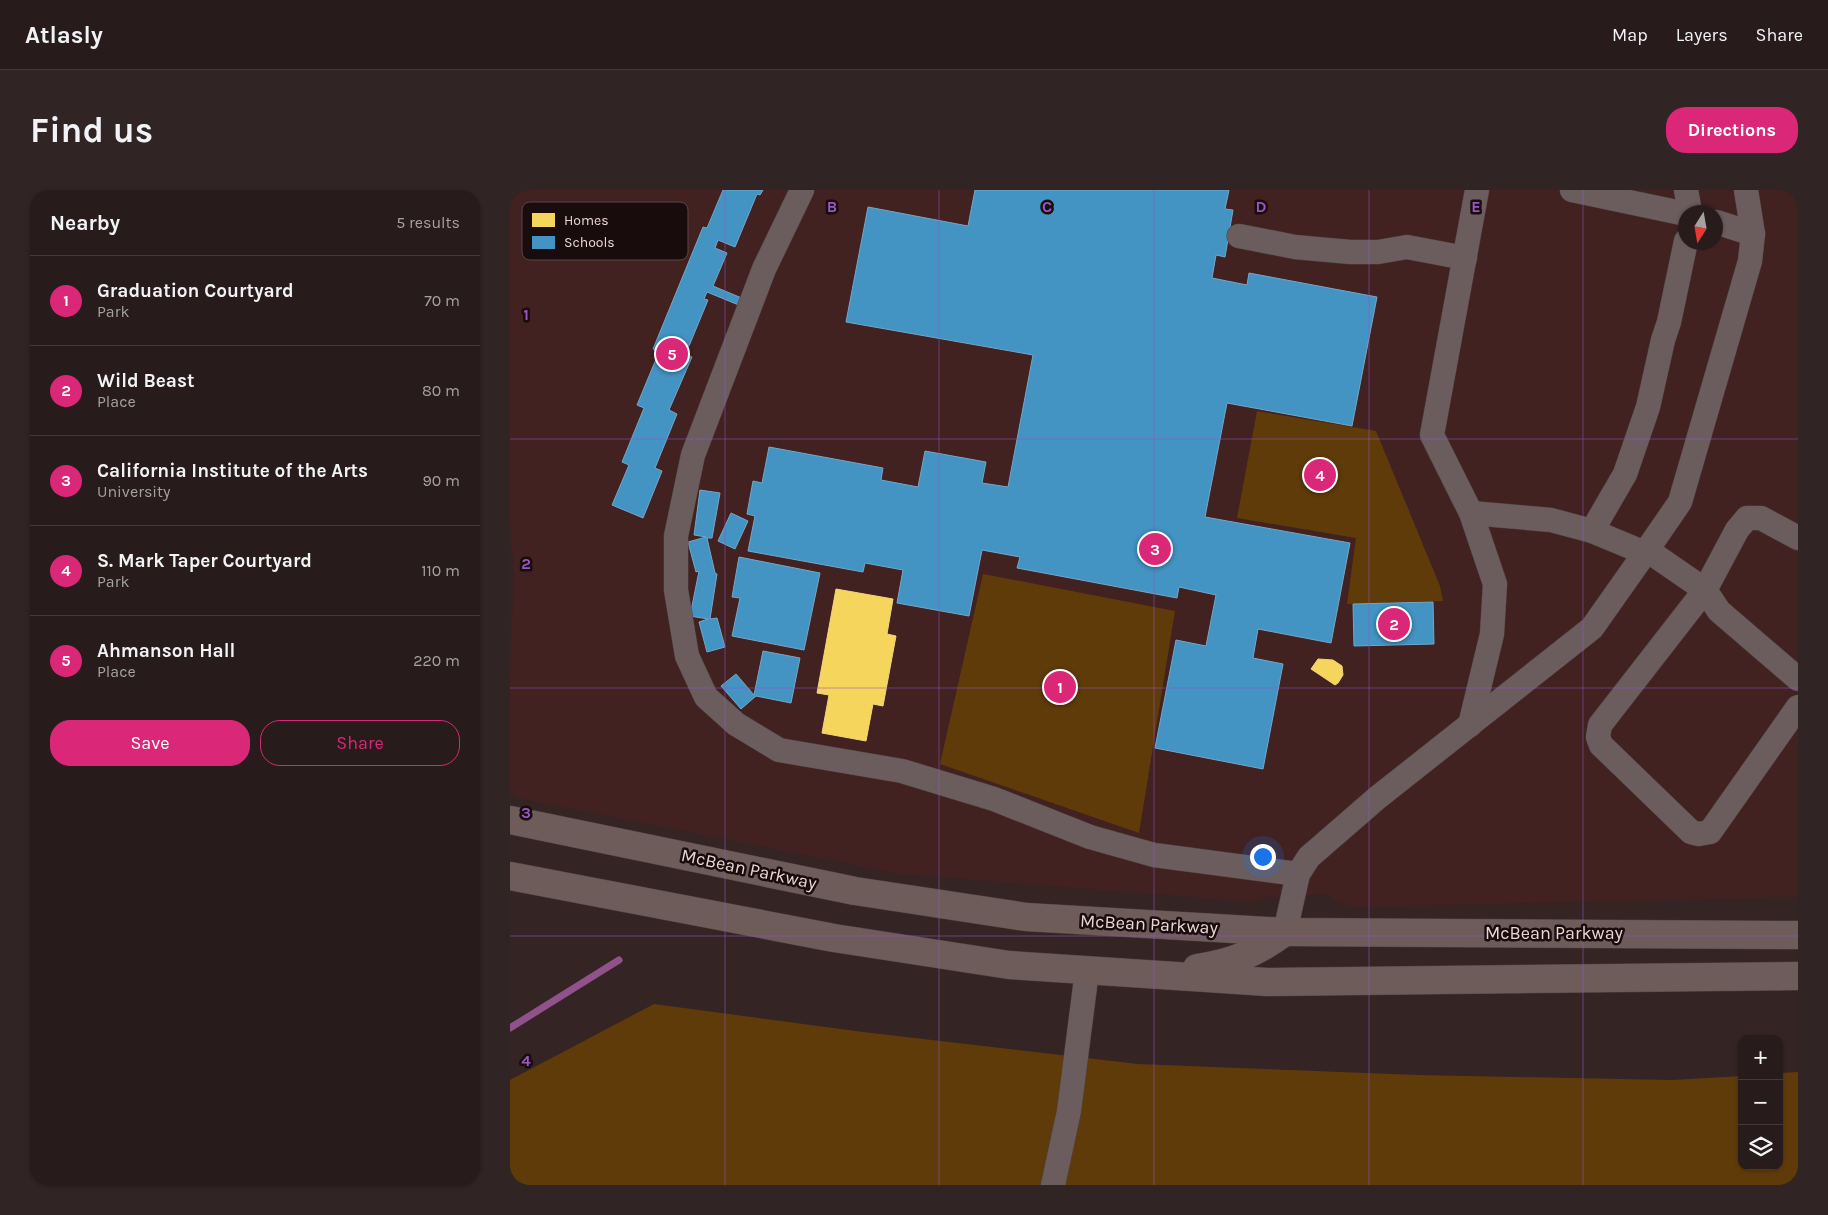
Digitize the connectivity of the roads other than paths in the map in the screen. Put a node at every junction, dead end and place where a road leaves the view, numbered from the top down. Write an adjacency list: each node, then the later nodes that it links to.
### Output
1 (802, 190): 22 (lane)
2 (1477, 190): 12 (lane)
3 (1572, 190): 7 (lane)
4 (1686, 190): 6 (lane)
5 (1746, 190): 9 (lane)
6 (1689, 205)
7 (1678, 212)
8 (1723, 224): 9 (lane)
9 (1753, 234): 16 (lane)
10 (1239, 236): 12 (lane)
11 (1684, 250): 14 (lane)
12 (1465, 258): 13 (lane)
13 (1471, 513): 14 (lane); 20 (lane)
14 (1592, 531): 16 (lane)
15 (1798, 538): 17 (lane)
16 (1646, 552): 17 (lane); 20 (lane)
17 (1705, 590): 18 (lane); 19 (lane)
18 (1798, 679)
19 (1798, 707)
20 (1470, 725): 22 (lane)
21 (510, 820): 24 (main road, McBean Parkway)
22 (1298, 874): 24 (lane)
23 (510, 876): 26 (main road)
24 (1285, 932): 25 (main road, McBean Parkway); 27 (main road)
25 (1798, 935)
26 (1087, 971): 27 (main road); 29 (lane)
27 (1143, 974): 28 (main road)
28 (1798, 976)
29 (1053, 1185)

